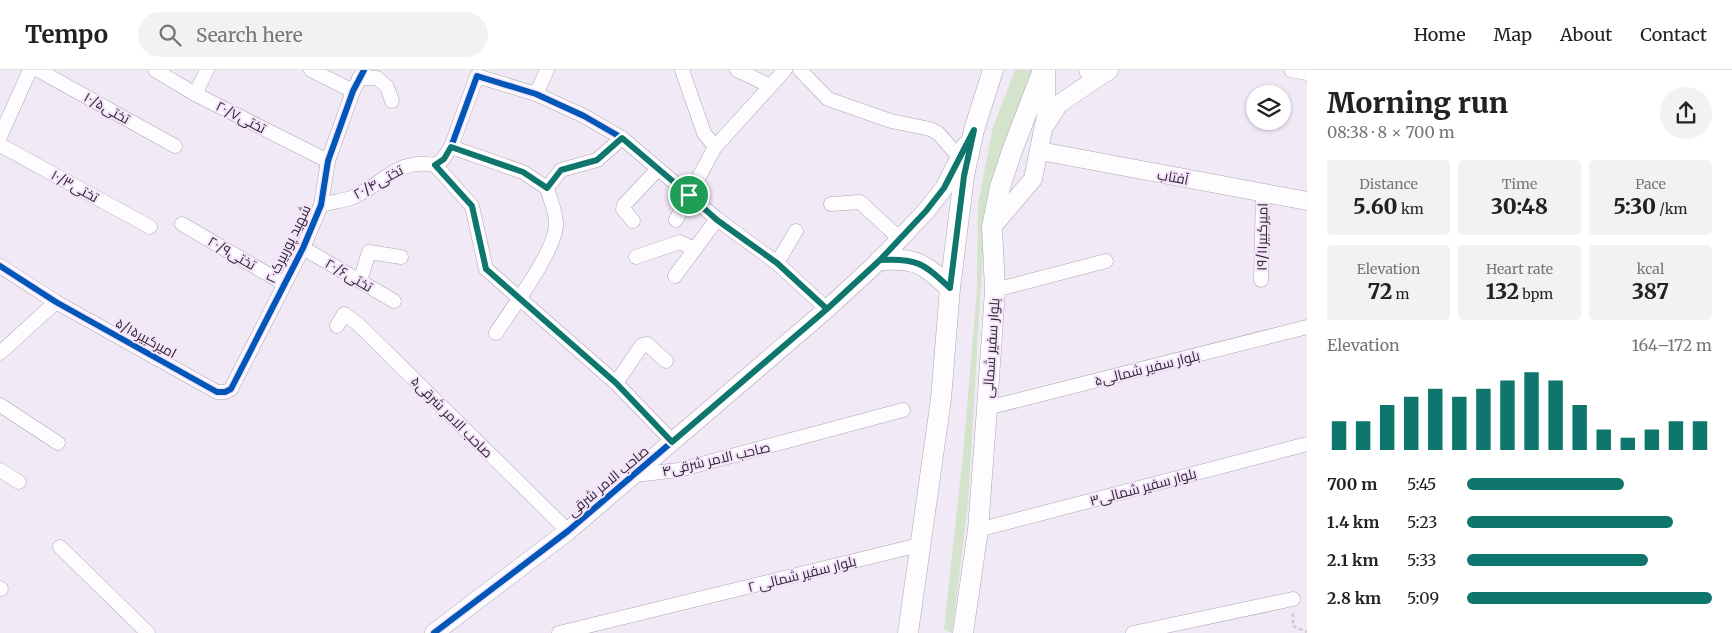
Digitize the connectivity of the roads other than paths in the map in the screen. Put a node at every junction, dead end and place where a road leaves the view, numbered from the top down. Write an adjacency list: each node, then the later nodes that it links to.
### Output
1 (30, 70): 24 (street)
2 (38, 70): 27 (street, تختی۱۰/۵)
3 (155, 70): 19 (street, تختی۲۰/۷)
4 (207, 70): 19 (street)
5 (311, 70): 17 (street)
6 (547, 70): 20 (street)
7 (682, 70): 29 (street)
8 (737, 70): 18 (street)
9 (785, 70): 18 (street)
10 (800, 70): 31 (street)
11 (993, 70): 23 (main road)
12 (1045, 70): 22 (street); 46 (main road, بلوار سفیر شمالی)
13 (1102, 70): 22 (street)
14 (1291, 70): 15 (street)
15 (1307, 73)
16 (487, 75): 20 (street); 28 (street)
17 (359, 80): 21 (street); 32 (street, شهید پوربیرک۲۰)
18 (770, 86): 29 (street)
19 (195, 94): 32 (street, تختی۲۰/۷)
20 (536, 94): 25 (street)
21 (392, 101)
22 (1045, 126): 30 (street)
23 (974, 130): 31 (street, صاحب الامر شرقی); 61 (main road)
24 (0, 137)
25 (622, 138): 34 (street); 35 (street)
26 (0, 145): 45 (street, تختی۱۰/۳)
27 (175, 146)
28 (451, 147): 33 (street); 35 (street)
29 (715, 147): 37 (street)
30 (1040, 151): 36 (street, آفتاب); 46 (street)
31 (960, 158): 48 (street, صاحب الامر شرقی)
32 (328, 161): 40 (street, شهید پوربیرک۲۰)
33 (435, 165): 40 (street, تختی۲۰/۴); 63 (street)
34 (658, 169): 37 (street); 43 (street)
35 (547, 188): 63 (street)
36 (1263, 194): 38 (street, آفتاب); 58 (street, امیرکبیر۱۹/۱۱)
37 (689, 195): 41 (street); 42 (street)
38 (1307, 201)
39 (831, 204): 48 (street)
40 (321, 205): 49 (street, شهید پوربیرک۲۰)
41 (676, 220)
42 (717, 220): 50 (street); 55 (street)
43 (633, 221)
44 (182, 224): 60 (street, تختی۲۰/۹)
45 (150, 227)
46 (992, 227): 62 (main road, بلوار سفیر شمالی)
47 (796, 231): 55 (street)
48 (900, 239): 53 (street, صاحب الامر شرقی)
49 (303, 248): 59 (street, تختی۲۰/۶); 60 (street, شهید پوربیرک۲۰)
50 (694, 249): 52 (street); 57 (street)
51 (401, 257): 59 (street)
52 (636, 257)
53 (880, 260): 61 (main road); 66 (street, صاحب الامر شرقی)
54 (1106, 261): 62 (street)
55 (777, 263): 66 (street)
56 (0, 266): 65 (street, امیرکبیر۵/۱۵)
57 (675, 276)
58 (1261, 280)
59 (360, 281): 64 (street, تختی۲۰/۶)
60 (283, 283): 73 (street, شهید پوربیرک۲۰)
61 (950, 288): 85 (main road)
62 (995, 290): 75 (main road, بلوار سفیر شمالی)
63 (519, 296): 69 (street); 72 (street)
64 (394, 301)
65 (56, 302): 70 (street); 73 (street, امیرکبیر۵/۱۵)
66 (827, 309): 77 (street, صاحب الامر شرقی)
67 (337, 326): 84 (street, صاحب الامر شرقی۵)
68 (1307, 327): 75 (street, بلوار سفیر شمالی۵)
69 (496, 333)
70 (0, 353)
71 (666, 361): 72 (street)
72 (616, 383): 77 (street)
73 (225, 392)
74 (0, 405): 78 (street)
75 (987, 408): 83 (main road, بلوار سفیر شمالی)
76 (903, 410): 81 (street, صاحب الامر شرقی۴)
77 (672, 442): 81 (street, صاحب الامر شرقی)
78 (58, 443)
79 (1307, 444): 83 (street, بلوار سفیر شمالی۳)
80 (0, 470): 82 (street)
81 (635, 474): 84 (street, صاحب الامر شرقی)
82 (19, 482)
83 (978, 530): 92 (main road, بلوار سفیر شمالی)
84 (568, 531): 89 (street, صاحب الامر شرقی)
85 (919, 545): 90 (street, بلوار سفیر شمالی ۲); 91 (main road)
86 (60, 547): 88 (street)
87 (1293, 599): 93 (street)
88 (148, 633)
89 (434, 633)
90 (559, 633)
91 (908, 633)
92 (963, 633)
93 (1133, 633)

